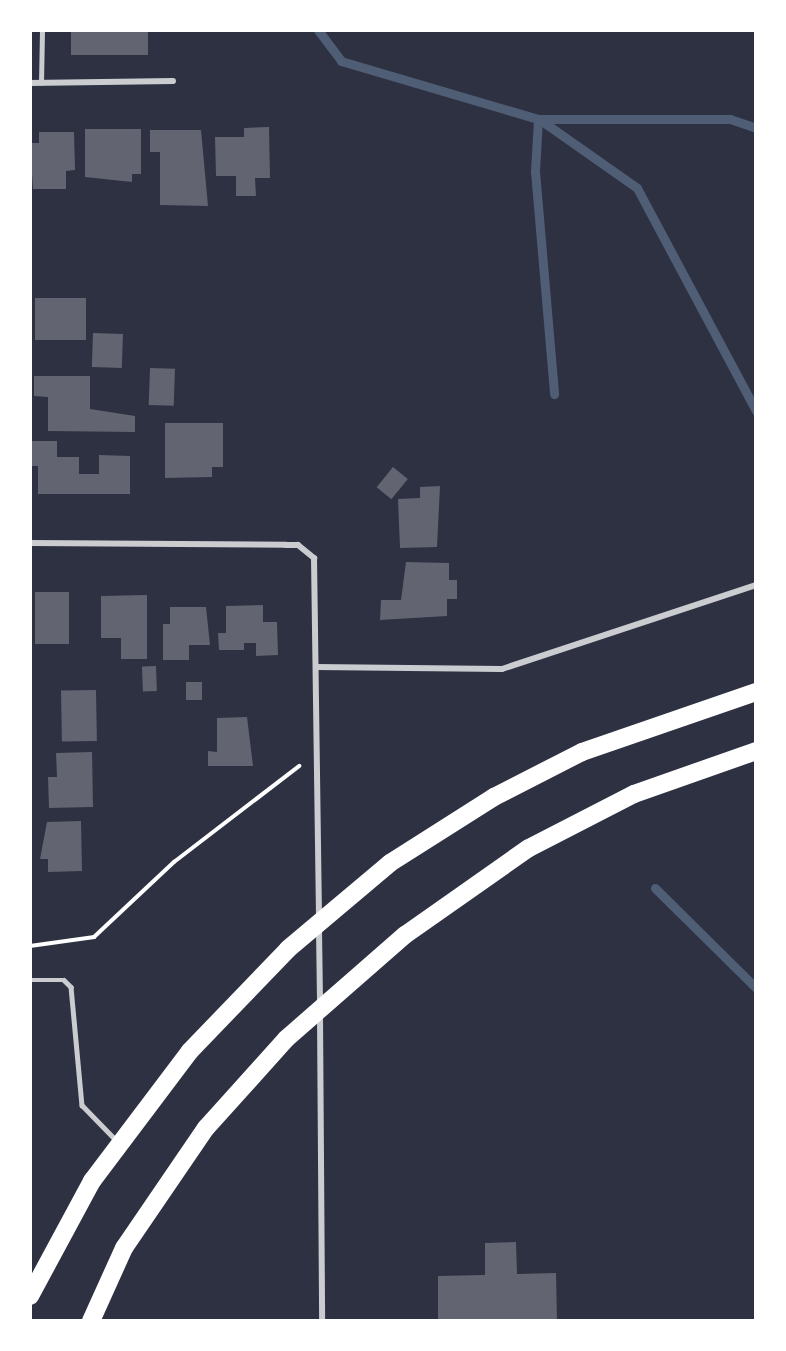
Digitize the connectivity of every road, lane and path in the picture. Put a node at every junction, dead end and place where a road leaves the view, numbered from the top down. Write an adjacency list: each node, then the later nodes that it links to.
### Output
1 (42, 30): 4 (lane)
2 (173, 81): 4 (street)
3 (30, 83): 4 (street)
4 (41, 83)
5 (30, 543): 7 (street)
6 (756, 585): 7 (street)
7 (316, 667): 10 (street)
8 (756, 692): 13 (highway)
9 (756, 750): 15 (highway)
10 (316, 752): 11 (path); 16 (street)
11 (30, 946)
12 (30, 980): 13 (lane)
13 (120, 1144): 14 (highway)
14 (30, 1296)
15 (91, 1321)
16 (322, 1321)

